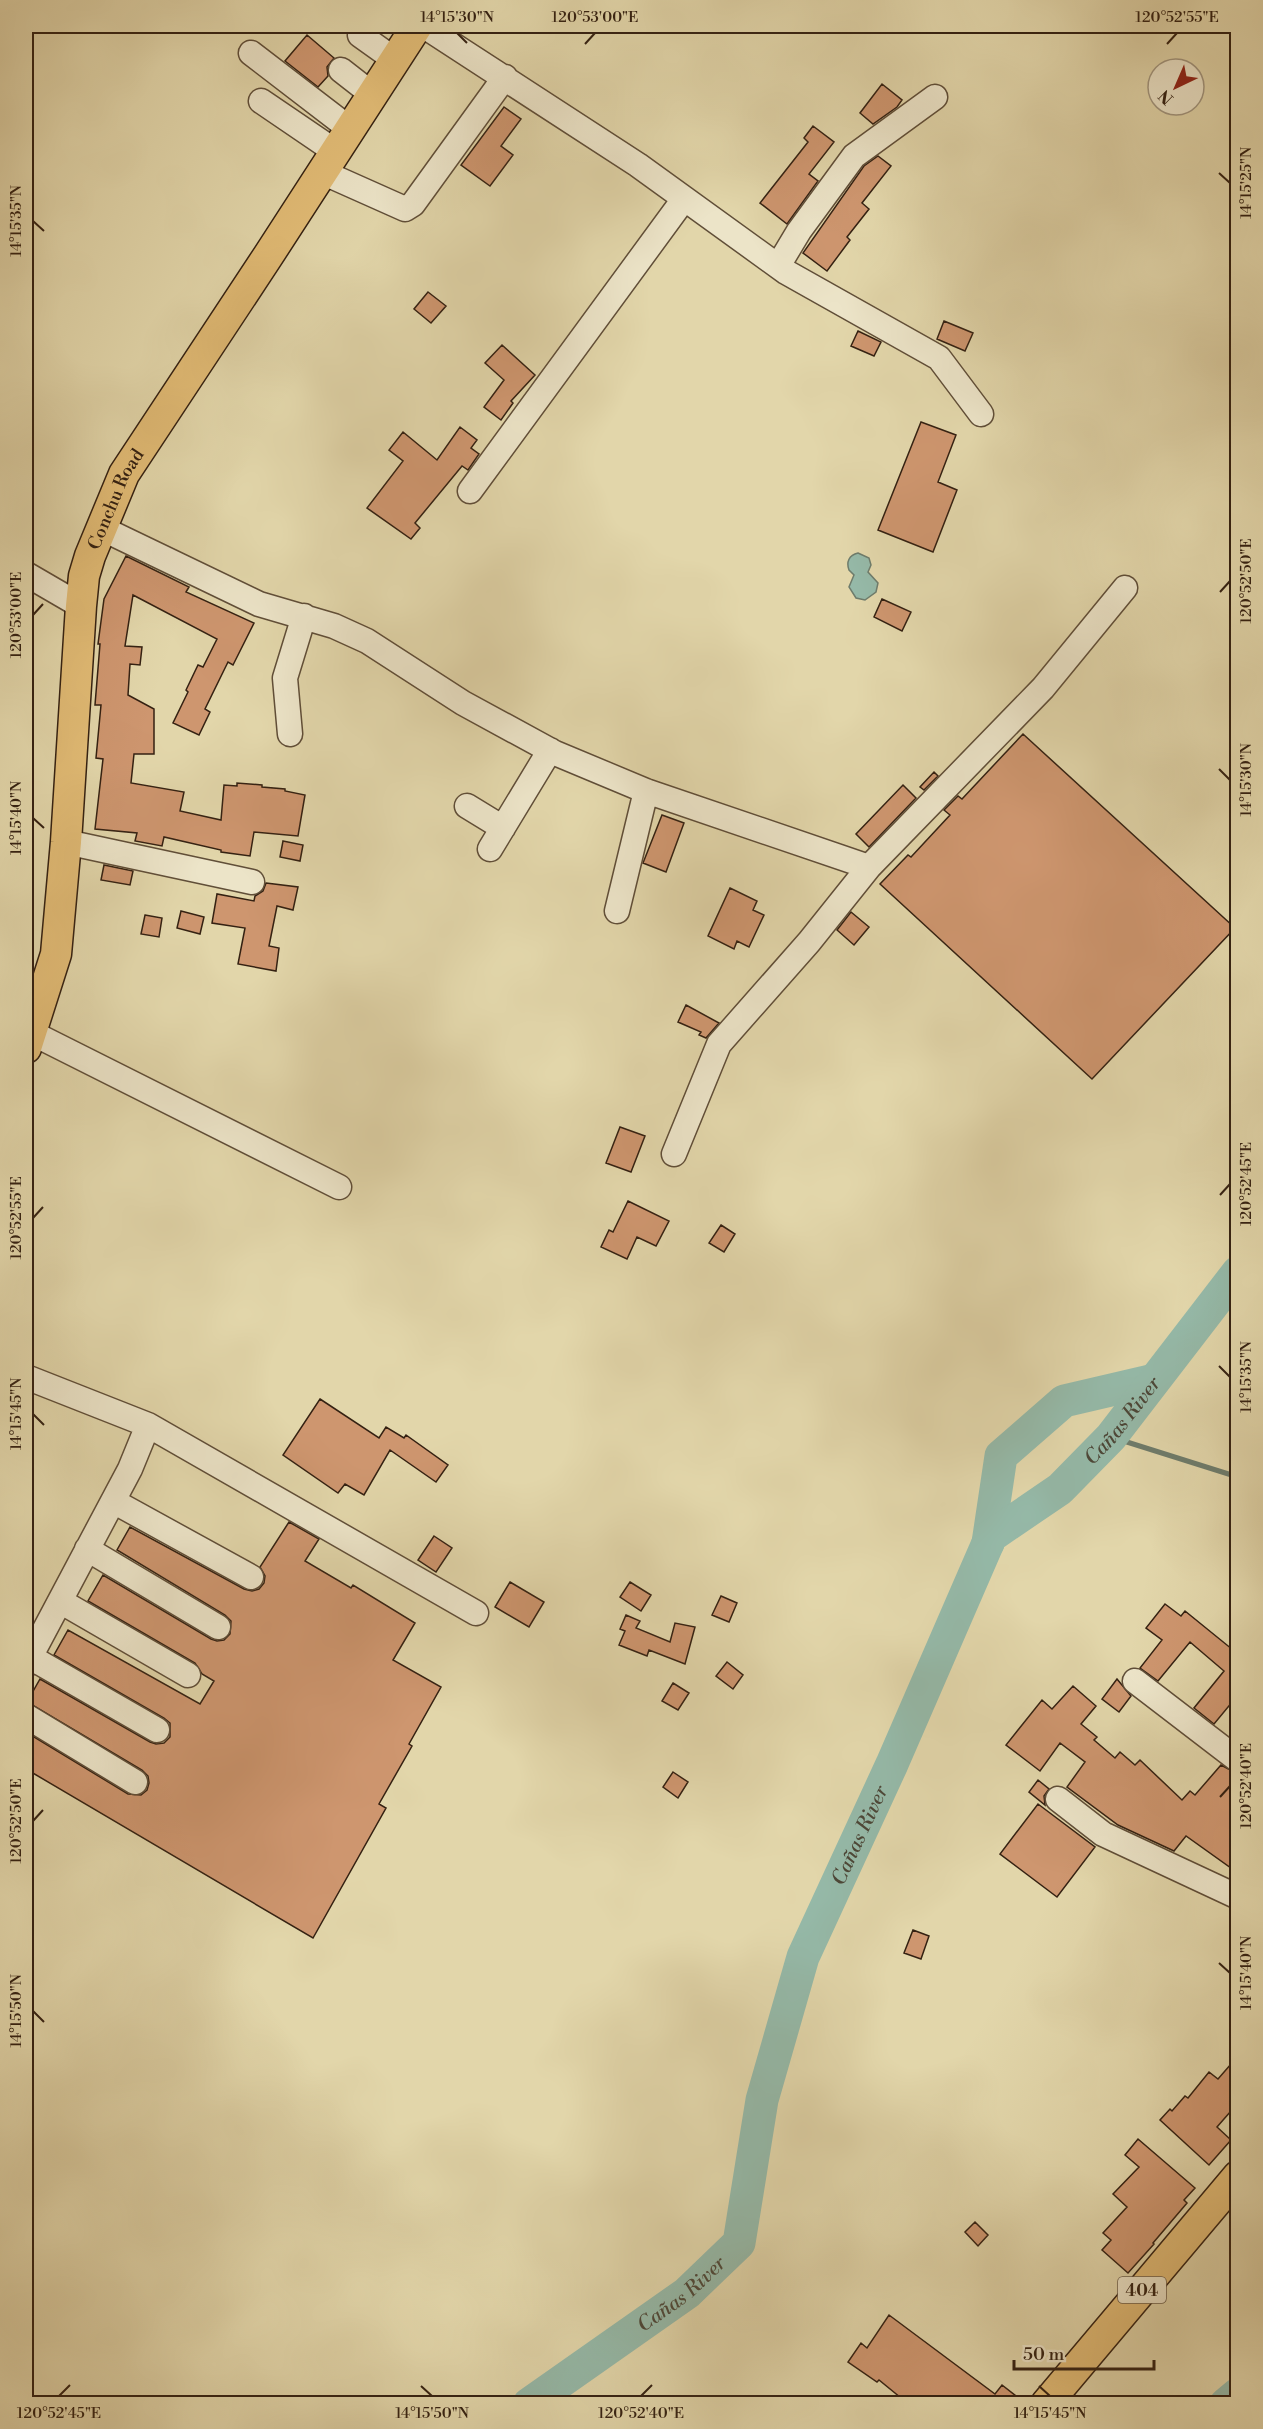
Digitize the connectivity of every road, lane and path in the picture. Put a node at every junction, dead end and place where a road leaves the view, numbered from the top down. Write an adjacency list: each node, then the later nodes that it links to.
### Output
1 (417, 26): 5 (main road, Conchu Road)
2 (424, 26): 7 (street)
3 (360, 35): 5 (street)
4 (251, 53): 11 (street)
5 (395, 60): 8 (main road, Conchu Road)
6 (341, 70): 8 (street)
7 (505, 77): 11 (street); 12 (street)
8 (373, 94): 11 (main road, Conchu Road)
9 (934, 96): 13 (street)
10 (261, 101): 11 (street)
11 (336, 151): 16 (main road, Conchu Road)
12 (684, 199): 13 (street); 15 (street)
13 (778, 266): 14 (street)
14 (981, 414)
15 (470, 491)
16 (101, 528): 19 (main road, Conchu Road); 20 (street)
17 (26, 574): 19 (street)
18 (1125, 588): 28 (street)
19 (81, 606): 26 (main road, Conchu Road)
20 (304, 616): 21 (street); 22 (street)
21 (290, 734)
22 (550, 750): 23 (street); 25 (street)
23 (646, 791): 28 (street); 30 (street)
24 (467, 806): 25 (street)
25 (503, 828): 27 (street)
26 (66, 842): 29 (street); 31 (main road, Conchu Road)
27 (490, 849)
28 (869, 867): 32 (street)
29 (252, 882)
30 (617, 911)
31 (29, 1041): 33 (street)
32 (674, 1154)
33 (339, 1187)
34 (26, 1377): 35 (street)
35 (148, 1425): 36 (street); 40 (street)
36 (112, 1502): 37 (street); 38 (street)
37 (87, 1549): 39 (street); 41 (street)
38 (251, 1576)
39 (60, 1602): 42 (street); 43 (street)
40 (476, 1613)
41 (219, 1627)
42 (28, 1661): 46 (street)
43 (188, 1675)
44 (1135, 1681): 47 (street)
45 (26, 1716): 48 (street)
46 (158, 1730)
47 (1238, 1760)
48 (135, 1782)
49 (1058, 1799): 50 (street)
50 (1238, 1897)
51 (1238, 2176): 52 (main road, 404)
52 (1046, 2403)

